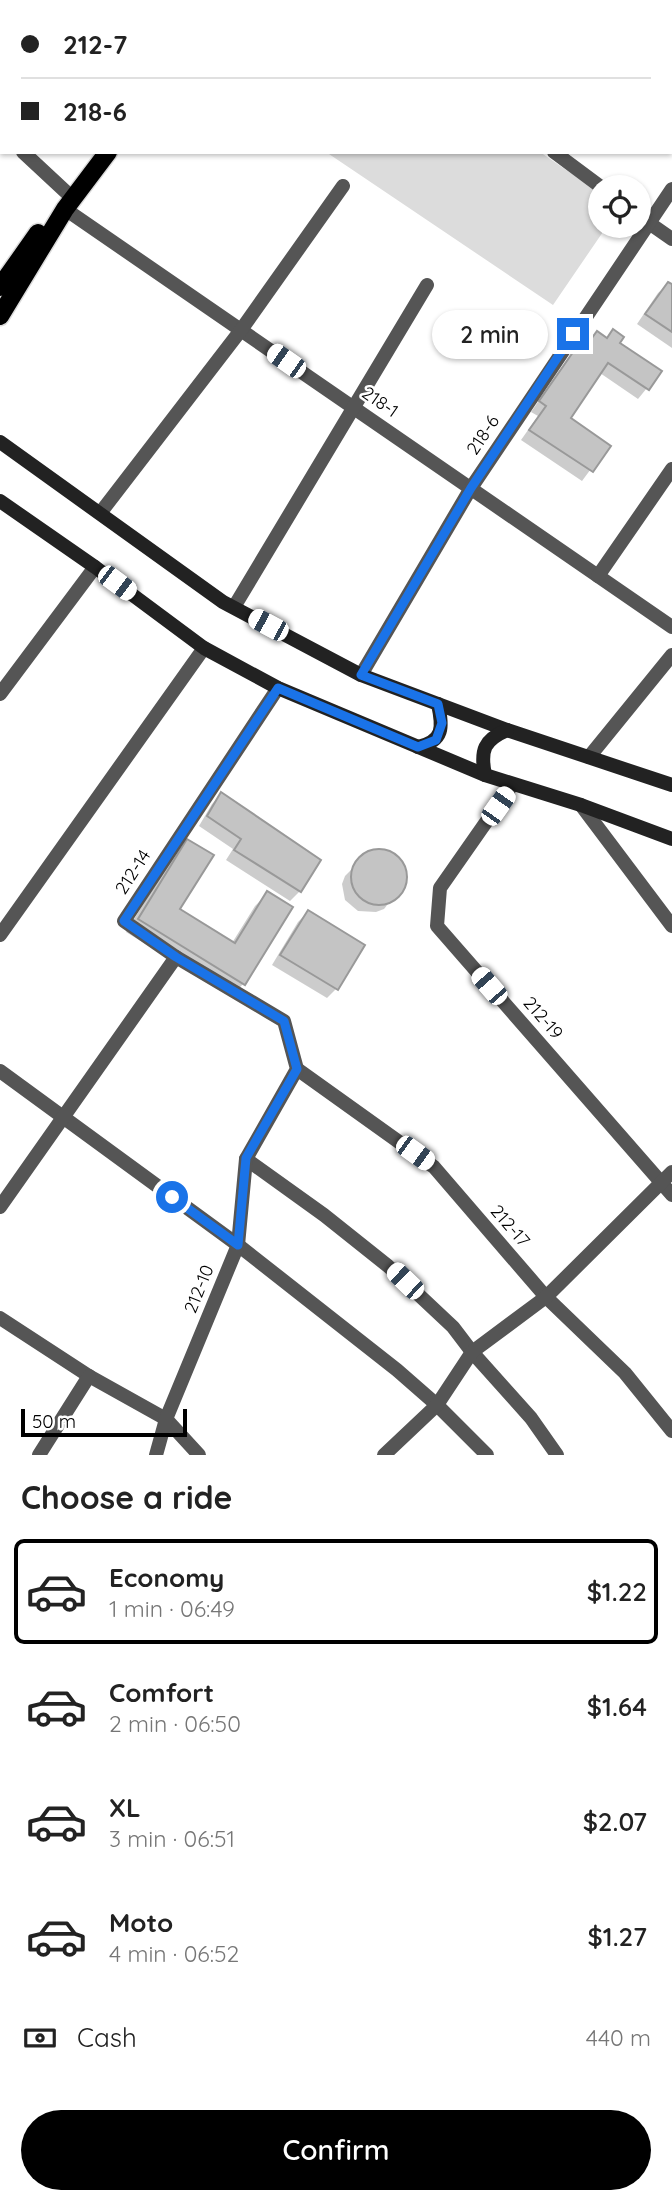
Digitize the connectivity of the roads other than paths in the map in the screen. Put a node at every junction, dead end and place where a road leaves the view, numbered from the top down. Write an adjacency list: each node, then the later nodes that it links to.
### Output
1 (25, 154): 8 (street, 218-1)
2 (92, 154): 8 (main road)
3 (106, 154): 8 (main road)
4 (557, 154): 5 (street)
5 (588, 177)
6 (343, 186): 16 (street)
7 (672, 189): 9 (street, 218-6)
8 (65, 201): 14 (main road); 15 (main road); 16 (street, 218-1)
9 (651, 211)
10 (651, 225): 12 (street)
11 (631, 238): 20 (street, 218-6)
12 (672, 239)
13 (427, 285): 17 (street)
14 (0, 287)
15 (0, 316)
16 (241, 330): 17 (street, 218-1); 22 (street)
17 (354, 408): 20 (street, 218-1); 25 (street)
18 (0, 442): 22 (main road)
19 (672, 469): 24 (street)
20 (471, 488): 24 (street, 218-1); 29 (street, 218-6)
21 (0, 500): 23 (main road)
22 (101, 512): 25 (main road)
23 (95, 567): 27 (main road); 31 (street)
24 (598, 576): 26 (street, 218-1)
25 (234, 607): 29 (main road)
26 (672, 627)
27 (204, 648): 30 (main road); 42 (street)
28 (672, 655): 35 (street)
29 (361, 675): 32 (main road)
30 (278, 688): 34 (main road); 43 (street, 212-14)
31 (0, 694)
32 (438, 704): 33 (main road); 34 (main road)
33 (507, 730): 35 (main road); 36 (main road)
34 (418, 747): 36 (main road)
35 (589, 757): 38 (main road)
36 (485, 775): 37 (main road)
37 (512, 785): 39 (main road); 49 (street, 212-19)
38 (672, 785)
39 (581, 805): 40 (main road); 41 (street)
40 (672, 839)
41 (672, 926)
42 (0, 935)
43 (176, 957): 44 (street, 212-14); 46 (street)
44 (297, 1069): 47 (street, 212-10); 53 (street, 212-17)
45 (0, 1071): 46 (street)
46 (62, 1117): 51 (street); 52 (street)
47 (246, 1158): 52 (street, 212-10); 55 (street)
48 (672, 1172): 49 (street)
49 (660, 1183): 50 (street, 212-19); 53 (street)
50 (672, 1195)
51 (0, 1207)
52 (238, 1245): 57 (street); 58 (street, 212-10)
53 (546, 1297): 55 (street); 59 (street, 212-17)
54 (0, 1318): 56 (street)
55 (472, 1352): 57 (street); 65 (street)
56 (89, 1376): 58 (street); 60 (street)
57 (437, 1405): 63 (street); 64 (street)
58 (166, 1419): 61 (street, 212-10); 62 (street)
59 (672, 1431)
60 (38, 1455)
61 (156, 1455)
62 (199, 1455)
63 (384, 1455)
64 (487, 1455)
65 (557, 1455)

